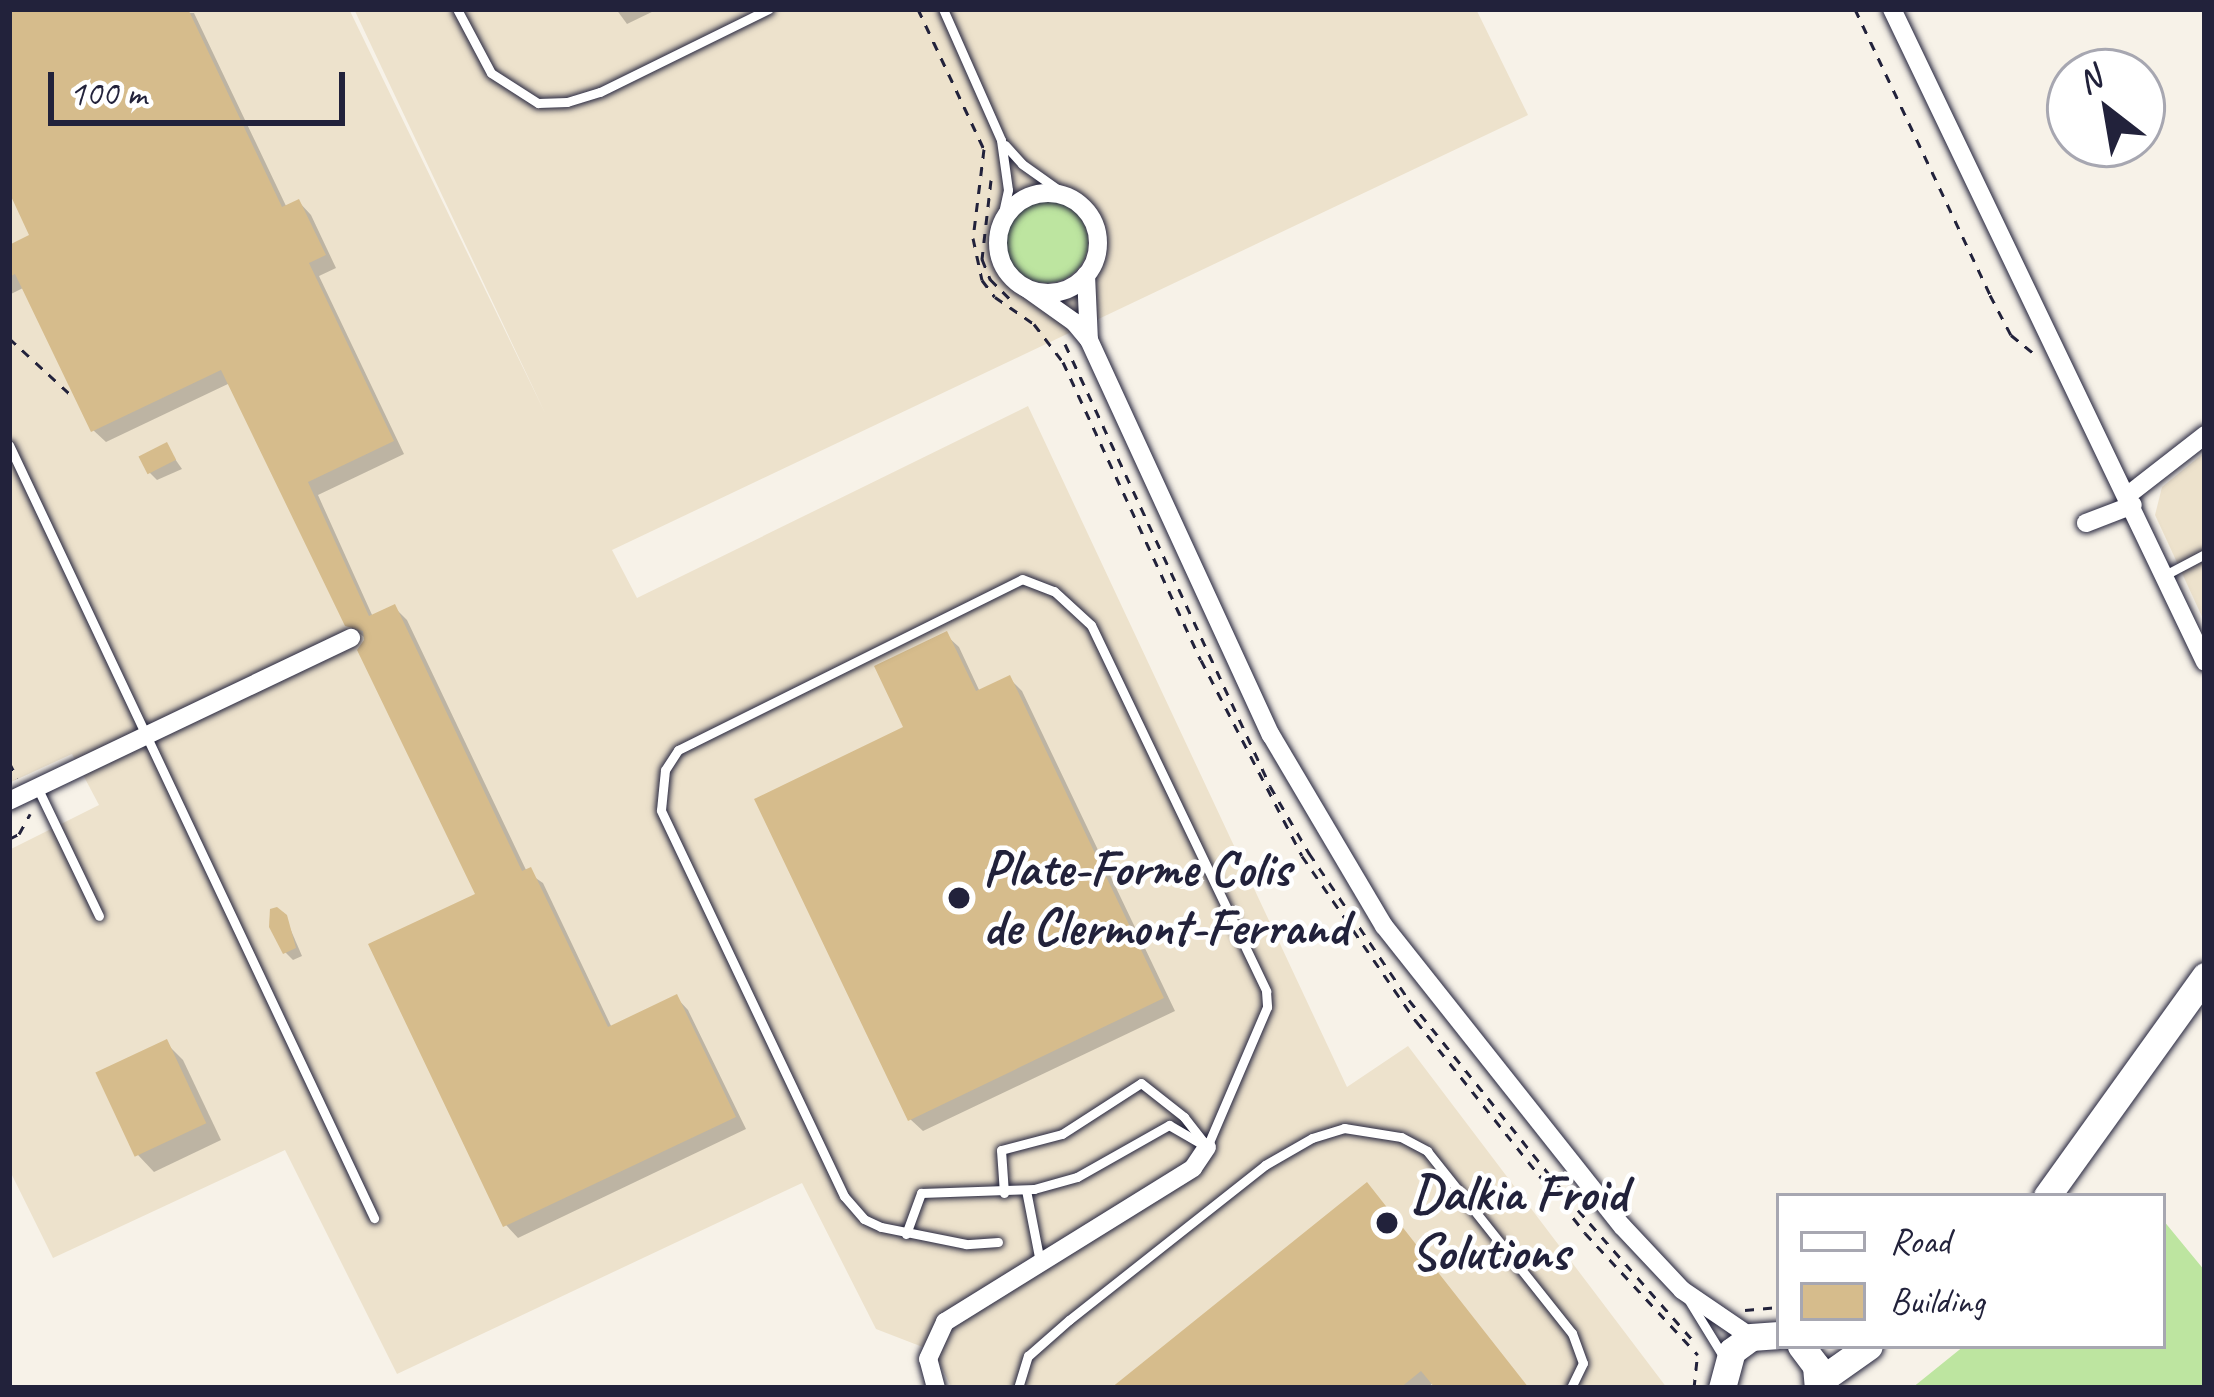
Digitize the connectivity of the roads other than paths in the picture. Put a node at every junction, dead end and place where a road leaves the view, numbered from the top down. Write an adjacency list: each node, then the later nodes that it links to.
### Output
1 (457, 9): 2 (lane)
2 (769, 9)
3 (944, 9): 5 (lane)
4 (1892, 9): 13 (street)
5 (1001, 140): 6 (lane); 7 (lane)
6 (1070, 198): 7 (street); 8 (street)
7 (999, 231): 9 (street)
8 (1085, 275): 9 (street); 10 (street)
9 (1026, 288): 10 (street)
10 (1089, 340): 33 (street)
11 (2205, 435): 13 (street)
12 (9, 445): 19 (lane)
13 (2130, 500): 14 (street); 16 (street)
14 (2086, 523)
15 (2205, 554): 16 (lane)
16 (2165, 575): 18 (street)
17 (351, 638): 19 (street)
18 (2205, 662)
19 (143, 735): 20 (street); 29 (lane)
20 (23, 794): 21 (lane)
21 (99, 916)
22 (2205, 976): 24 (main road)
23 (2205, 1000): 24 (main road)
24 (2171, 1023): 28 (main road)
25 (1208, 1147): 26 (lane); 27 (lane); 30 (lane); 32 (street)
26 (1026, 1190): 27 (lane); 32 (lane)
27 (1004, 1192): 30 (lane)
28 (2049, 1193)
29 (374, 1218)
30 (906, 1234): 31 (lane)
31 (998, 1242)
32 (1040, 1262): 39 (street)
33 (1682, 1290): 34 (street); 37 (lane)
34 (1765, 1336): 37 (main road)
35 (1804, 1349): 38 (main road)
36 (1865, 1349): 38 (main road)
37 (1724, 1375)
38 (1818, 1385)
39 (936, 1388)
40 (1018, 1388): 41 (lane)
41 (1571, 1388)

